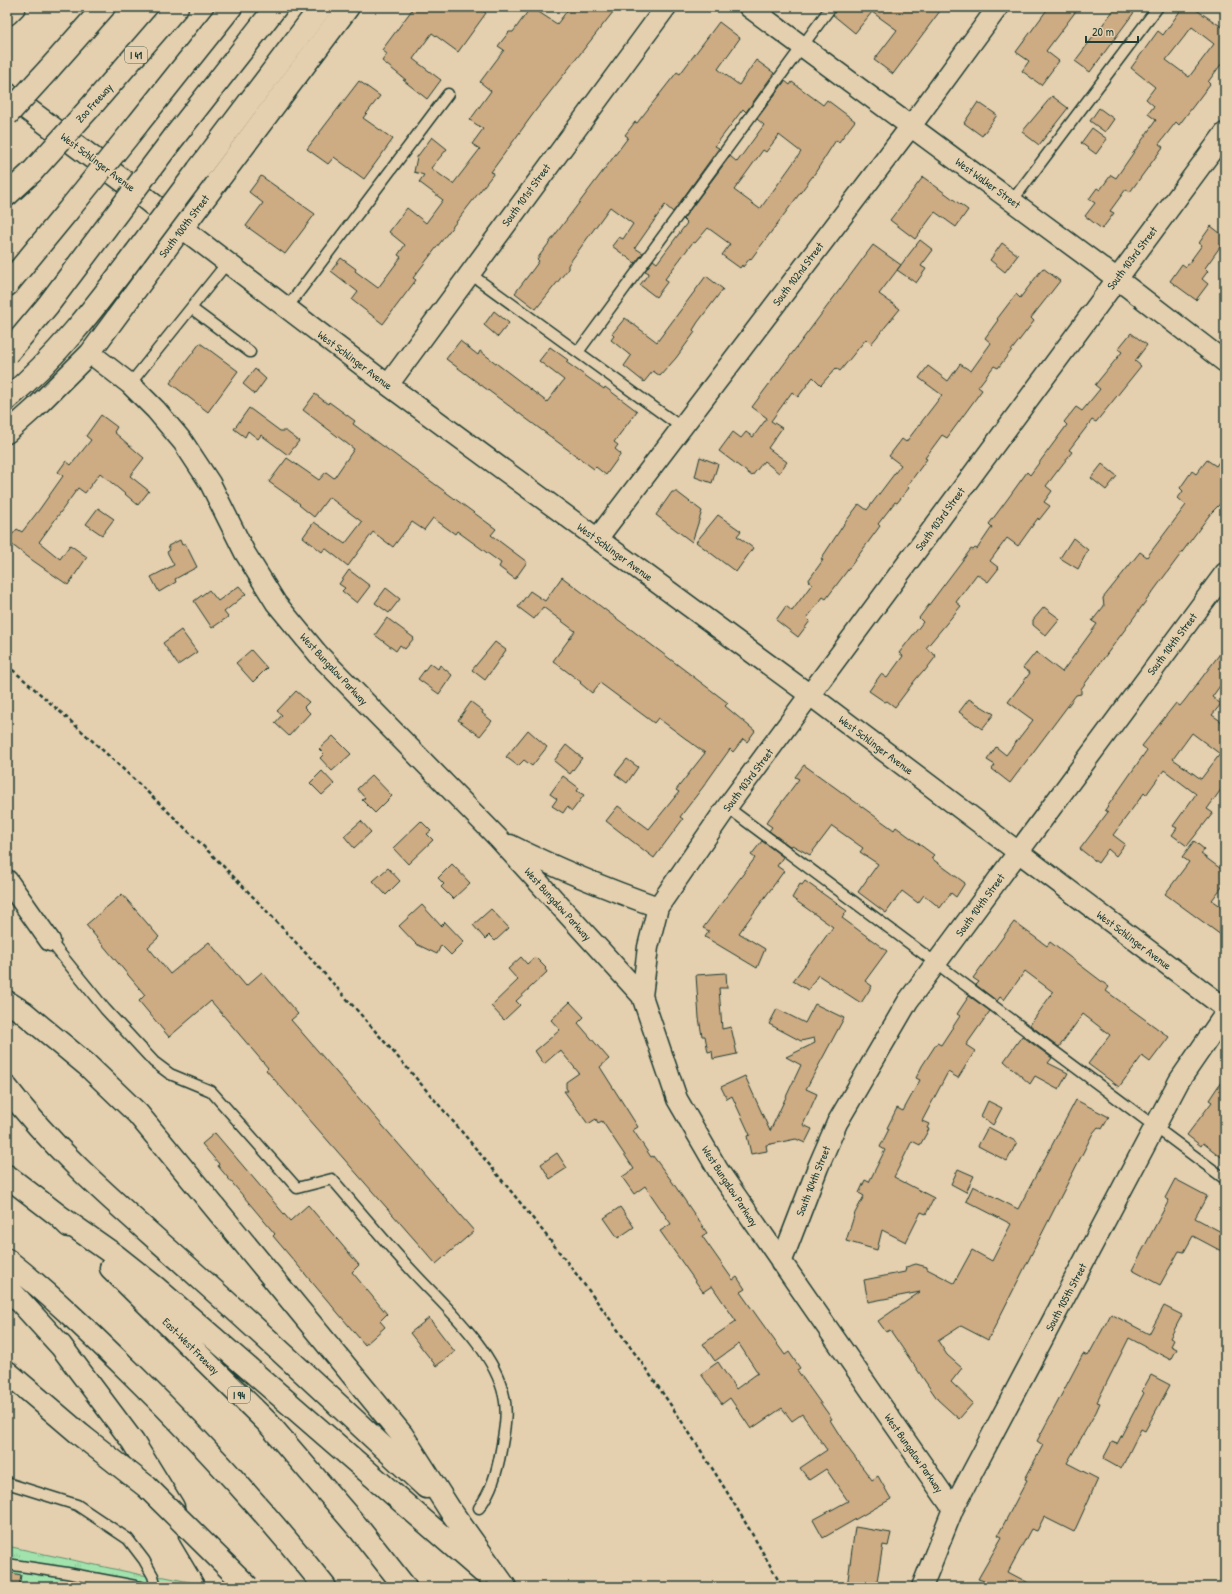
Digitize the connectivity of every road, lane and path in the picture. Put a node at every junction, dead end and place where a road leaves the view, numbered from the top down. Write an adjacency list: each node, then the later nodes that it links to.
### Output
1 (14, 7): 13 (main road)
2 (104, 7): 17 (main road, bridge)
3 (177, 7): 20 (main road, Zoo Freeway / I 41, bridge)
4 (231, 7): 26 (main road, bridge)
5 (276, 7): 32 (main road, bridge)
6 (321, 7): 36 (main road, bridge)
7 (348, 7): 22 (main road, South 100th Street)
8 (666, 7): 24 (street, South 101st Street)
9 (749, 7): 14 (street, West Walker Street)
10 (831, 7): 14 (lane)
11 (998, 7): 18 (street, South 102nd Street)
12 (1158, 7): 21 (lane)
13 (7, 14)
14 (802, 46): 18 (street, West Walker Street); 31 (lane)
15 (7, 94): 22 (main road, West Schlinger Avenue)
16 (448, 94): 28 (lane)
17 (7, 115)
18 (911, 126): 21 (street, West Walker Street); 37 (street, South 102nd Street)
19 (1225, 133): 25 (street, South 103rd Street)
20 (7, 195)
21 (1012, 201): 25 (street, West Walker Street)
22 (182, 228): 23 (street, West Schlinger Avenue); 29 (street, South 100th Street)
23 (227, 263): 27 (lane); 28 (street, West Schlinger Avenue)
24 (469, 273): 31 (lane); 35 (street, South 101st Street)
25 (1116, 278): 33 (street, West Walker Street); 42 (street, South 103rd Street)
26 (7, 285)
27 (191, 308): 30 (lane); 34 (lane)
28 (286, 309): 35 (street, West Schlinger Avenue)
29 (90, 352): 34 (street, West Bungalow Parkway); 38 (street, South 100th Street)
30 (250, 352)
31 (578, 352): 37 (lane)
32 (7, 354)
33 (1225, 362)
34 (130, 384): 44 (street, West Bungalow Parkway)
35 (388, 384): 39 (street, West Schlinger Avenue)
36 (7, 399)
37 (681, 427): 39 (street, South 102nd Street)
38 (7, 433)
39 (597, 539): 42 (street, West Schlinger Avenue)
40 (1225, 573): 45 (street, South 104th Street)
41 (7, 665): 77 (path)
42 (810, 695): 43 (street, South 103rd Street); 45 (street, West Schlinger Avenue)
43 (727, 807): 47 (street, South 103rd Street); 49 (lane)
44 (499, 839): 47 (street); 50 (street, West Bungalow Parkway)
45 (1018, 853): 49 (street, South 104th Street); 52 (street, West Schlinger Avenue)
46 (7, 880): 48 (street)
47 (658, 907): 50 (street, South 103rd Street)
48 (50, 941): 65 (lane)
49 (937, 963): 55 (lane); 60 (street, South 104th Street)
50 (642, 996): 60 (street, West Bungalow Parkway)
51 (7, 1002): 67 (main road)
52 (1225, 1008)
53 (1225, 1014): 55 (street, South 105th Street)
54 (7, 1088): 67 (main road)
55 (1155, 1127): 57 (lane); 66 (street, South 105th Street)
56 (7, 1176): 58 (main road, East-West Freeway / I 94)
57 (1225, 1179)
58 (59, 1216): 74 (main road, East-West Freeway / I 94); 75 (main road)
59 (7, 1260): 73 (main road)
60 (782, 1263): 66 (street, West Bungalow Parkway)
61 (7, 1287): 71 (main road)
62 (7, 1372): 63 (main road)
63 (18, 1394): 72 (main road, bridge)
64 (7, 1483): 70 (lane)
65 (479, 1508)
66 (953, 1509): 78 (street, South 105th Street)
67 (450, 1510): 76 (main road)
68 (7, 1564): 69 (lane)
69 (141, 1587)
70 (156, 1587)
71 (221, 1587)
72 (248, 1587)
73 (325, 1587)
74 (405, 1587)
75 (499, 1587)
76 (504, 1587)
77 (782, 1587)
78 (922, 1587)

